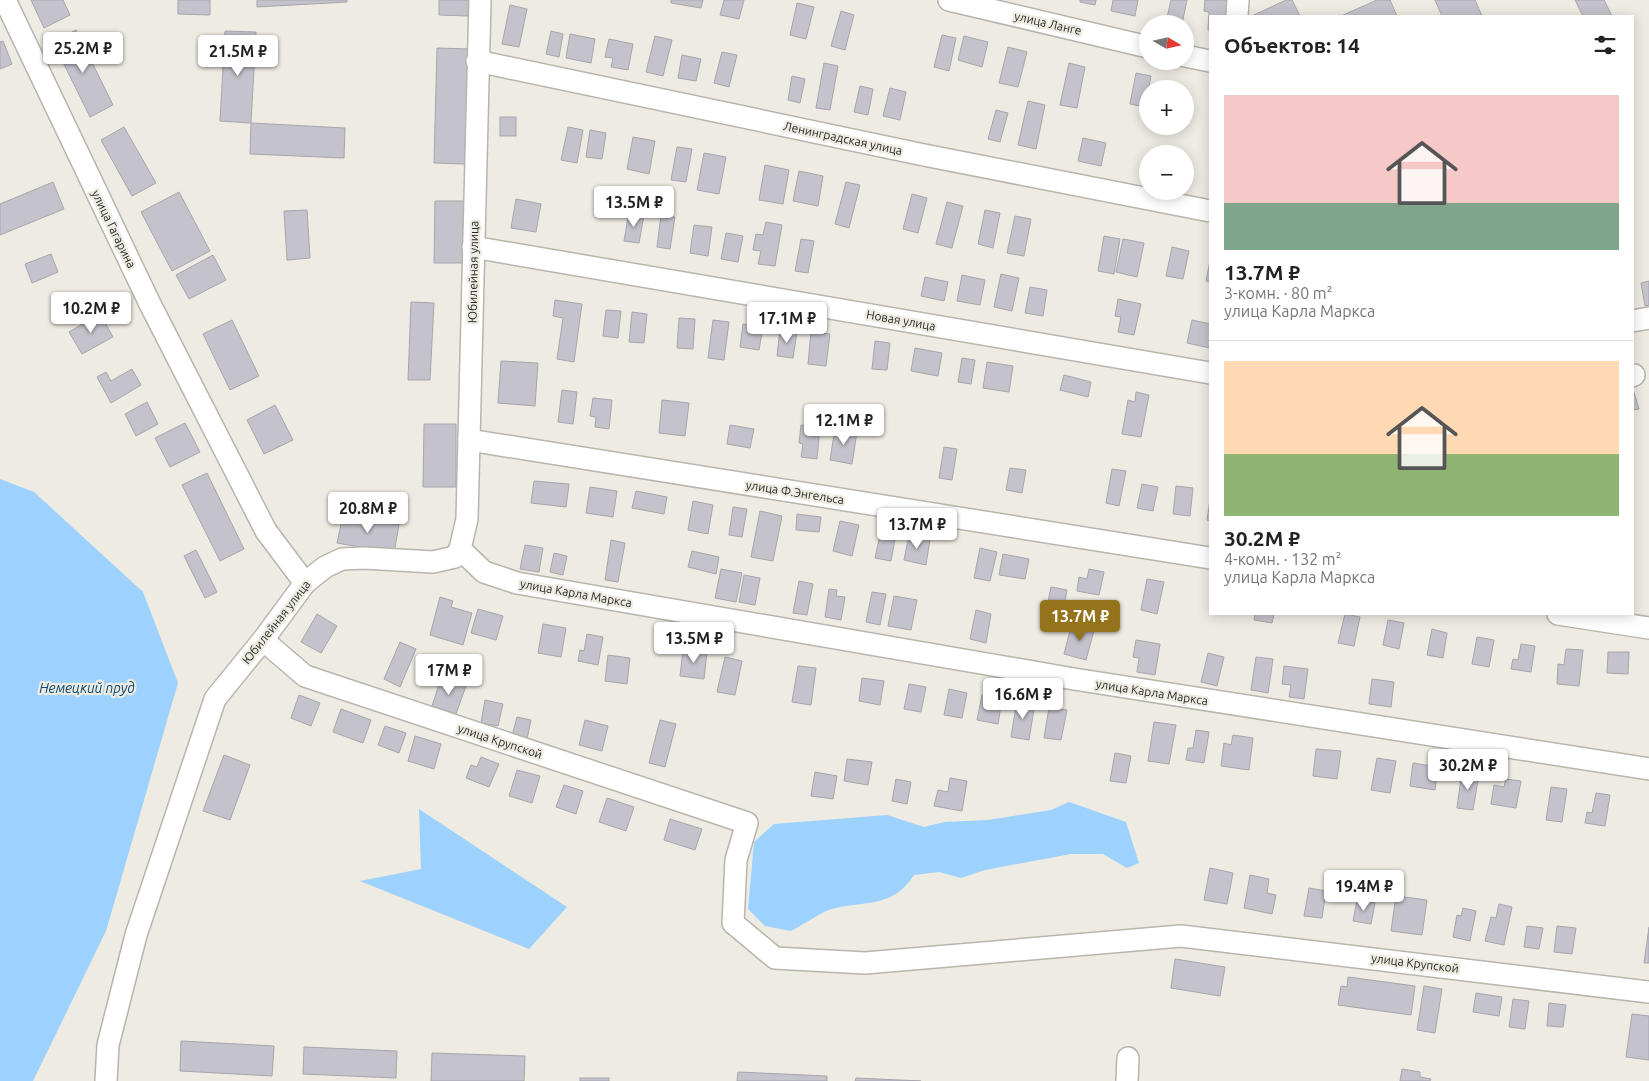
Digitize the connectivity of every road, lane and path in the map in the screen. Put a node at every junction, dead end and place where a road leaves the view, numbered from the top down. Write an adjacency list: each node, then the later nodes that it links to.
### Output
1 (5, 0): 18 (street, улица Гагарина)
2 (480, 0): 8 (street, Юбилейная улица)
3 (949, 0): 6 (street, улица Ланге)
4 (1238, 0): 5 (street)
5 (1237, 15)
6 (1139, 45)
7 (1194, 58): 9 (street)
8 (477, 61): 10 (street, Ленинградская улица); 11 (street, Юбилейная улица)
9 (1209, 62)
10 (1209, 212)
11 (473, 246): 14 (street, Новая улица); 15 (street, Юбилейная улица)
12 (1649, 318): 13 (street)
13 (1634, 321)
14 (1209, 373)
15 (469, 440): 16 (street, Юбилейная улица); 17 (street, улица Ф.Энгельса)
16 (460, 549): 18 (street, Юбилейная улица); 22 (street, улица Карла Маркса)
17 (1209, 558)
18 (305, 583): 21 (street, Юбилейная улица)
19 (1564, 615): 20 (street)
20 (1649, 628)
21 (263, 640): 23 (street, улица Крупской); 25 (street, Юбилейная улица)
22 (1649, 769)
23 (1649, 992)
24 (1128, 1058): 26 (street)
25 (106, 1081)
26 (1127, 1081)

